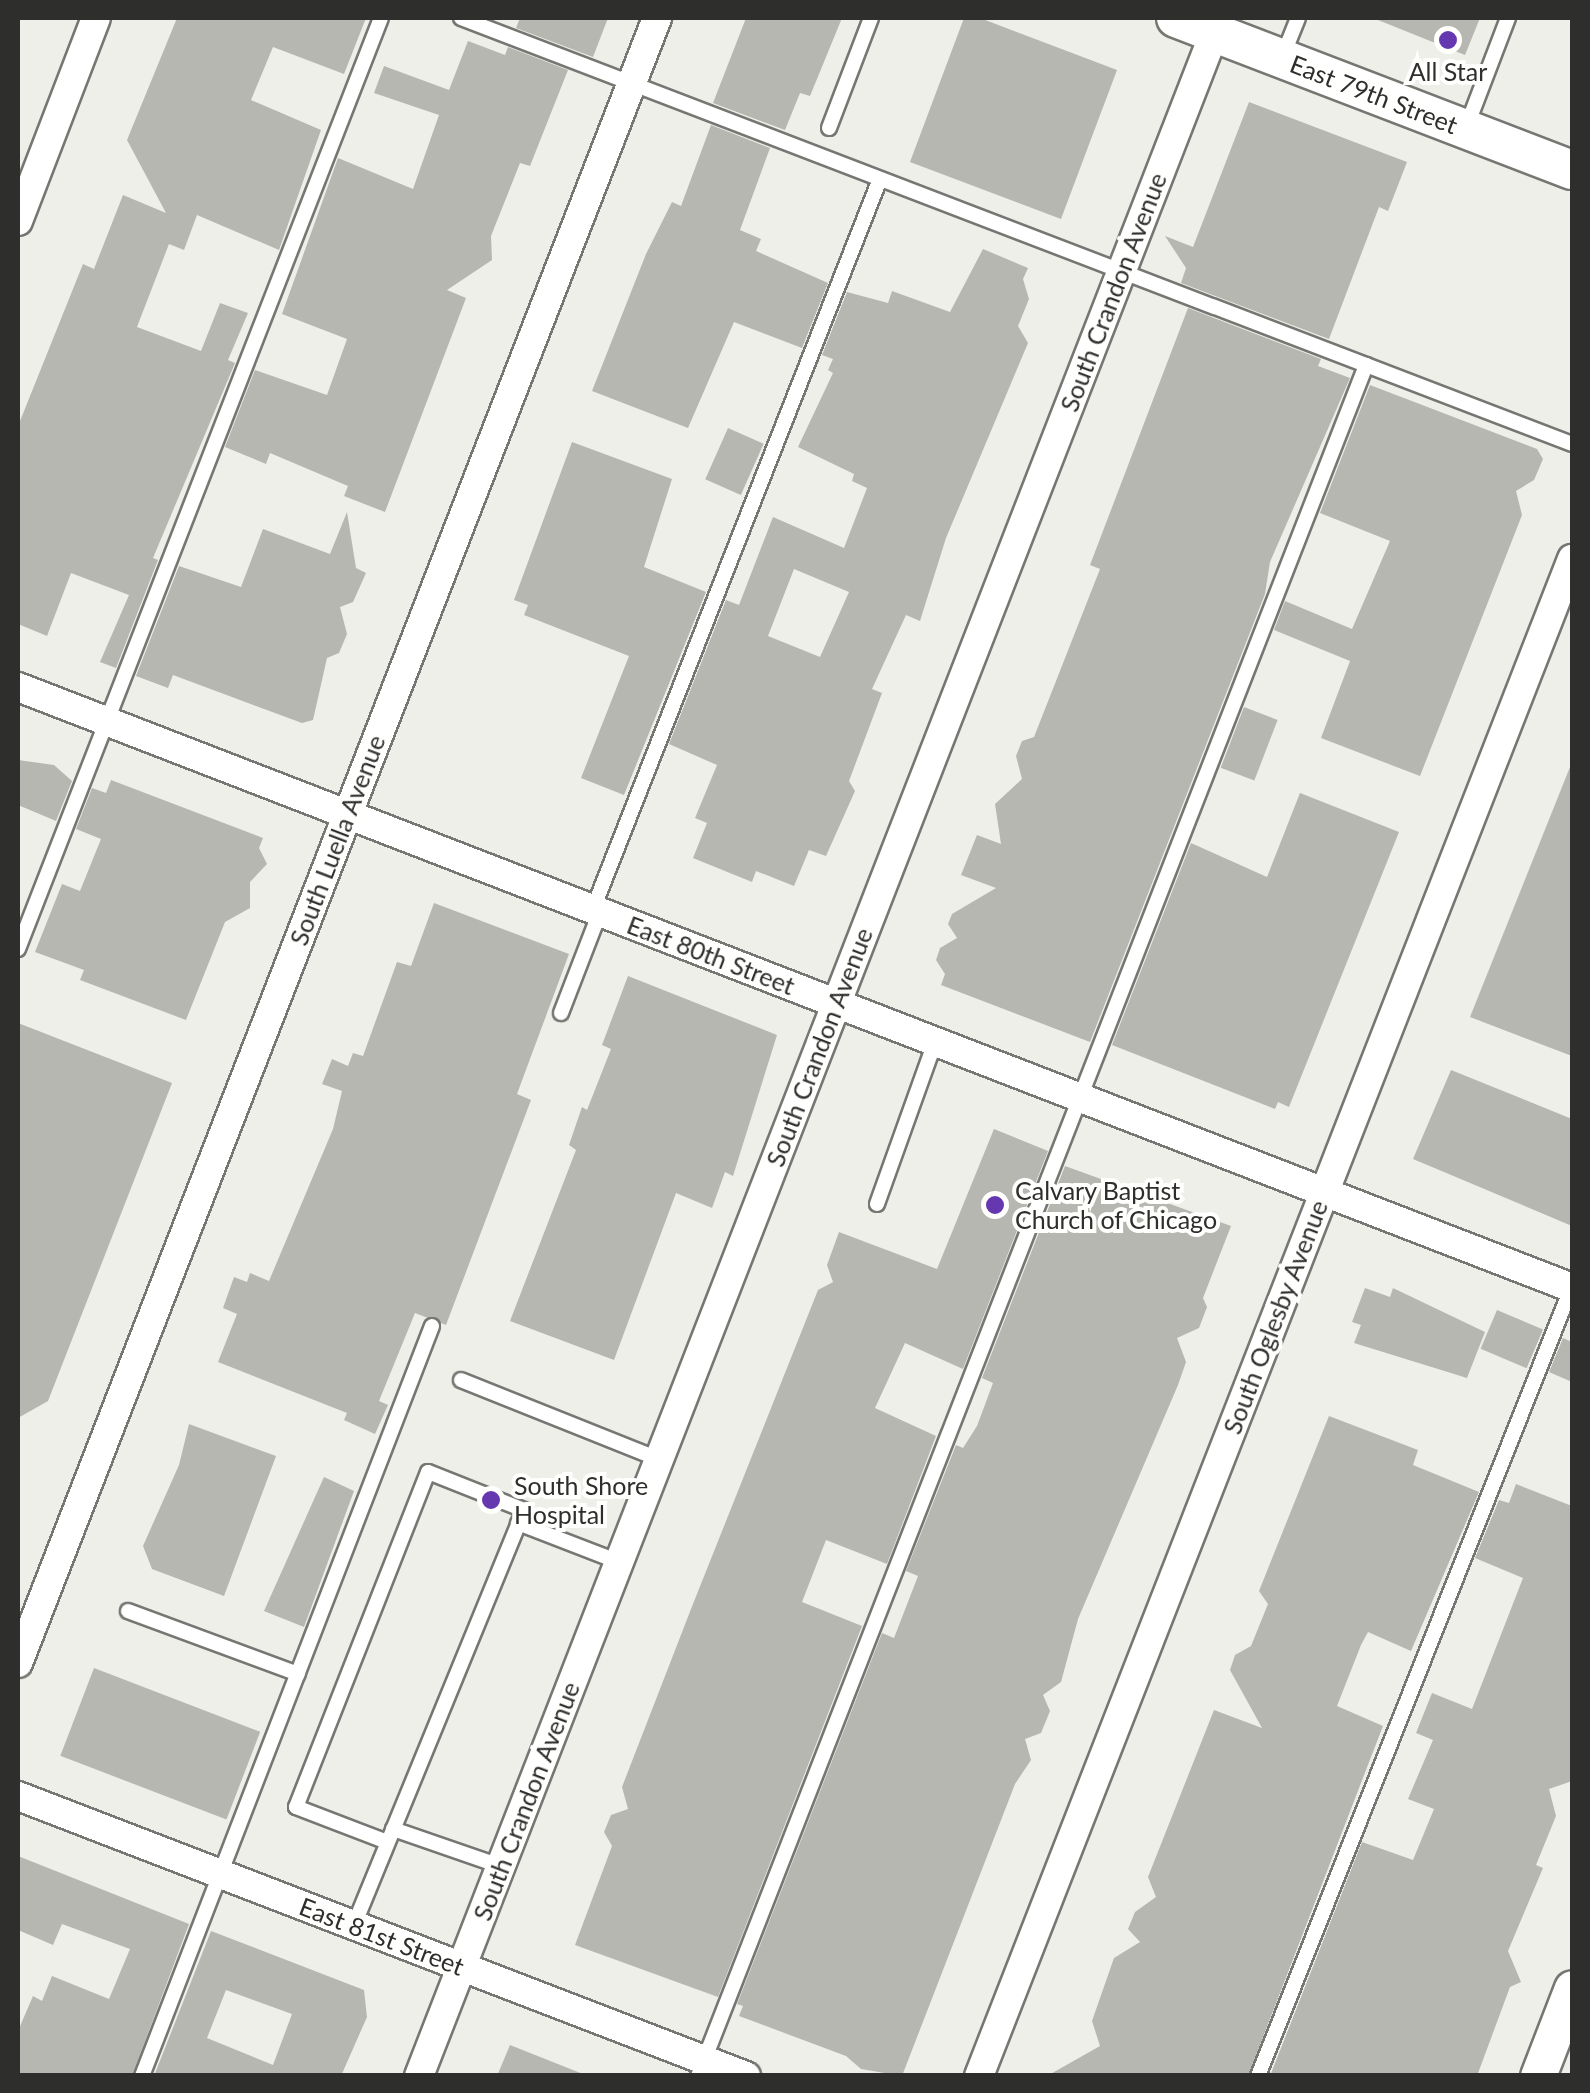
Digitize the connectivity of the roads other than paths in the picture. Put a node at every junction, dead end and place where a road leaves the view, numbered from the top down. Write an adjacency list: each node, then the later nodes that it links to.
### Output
1 (96, 18): 16 (street)
2 (382, 18): 22 (lane)
3 (461, 18): 11 (lane)
4 (657, 18): 11 (street, South Luella Avenue)
5 (871, 18): 12 (lane)
6 (1176, 18): 9 (main road, East 79th Street)
7 (1298, 18): 10 (lane)
8 (1508, 18): 13 (lane)
9 (1217, 25): 10 (main road, East 79th Street); 17 (street, South Crandon Avenue)
10 (1282, 58): 13 (main road, East 79th Street)
11 (631, 83): 15 (lane); 23 (street, South Luella Avenue)
12 (828, 128)
13 (1466, 129): 14 (main road, East 79th Street)
14 (1572, 170)
15 (880, 178): 17 (lane); 24 (lane)
16 (18, 221)
17 (1121, 271): 18 (lane); 26 (street, South Crandon Avenue)
18 (1366, 365): 19 (lane); 29 (lane)
19 (1572, 444)
20 (1572, 558): 30 (street, South Oglesby Avenue)
21 (18, 687): 22 (street, East 80th Street)
22 (106, 722): 23 (street, East 80th Street); 25 (lane)
23 (347, 814): 24 (street, East 80th Street); 39 (street, South Luella Avenue)
24 (596, 911): 26 (street, East 80th Street); 27 (lane)
25 (18, 949)
26 (836, 1003): 28 (street, East 80th Street); 35 (street, South Crandon Avenue)
27 (561, 1013)
28 (935, 1042): 29 (street, East 80th Street); 31 (lane)
29 (1082, 1098): 30 (street, East 80th Street); 48 (lane)
30 (1324, 1192): 32 (street, East 80th Street); 52 (street, South Oglesby Avenue)
31 (877, 1204)
32 (1572, 1287): 53 (lane)
33 (432, 1326): 40 (lane)
34 (461, 1380): 35 (lane)
35 (659, 1459): 37 (street, South Crandon Avenue)
36 (518, 1523): 37 (lane); 42 (lane); 42 (lane)
37 (619, 1562): 43 (street, South Crandon Avenue)
38 (128, 1610): 40 (lane)
39 (18, 1663)
40 (298, 1674): 44 (lane)
41 (18, 1796): 44 (street, East 81st Street)
42 (390, 1836): 43 (lane); 45 (lane)
43 (500, 1866): 46 (street, South Crandon Avenue)
44 (220, 1874): 45 (street, East 81st Street); 49 (lane)
45 (354, 1926): 46 (street, East 81st Street)
46 (462, 1966): 48 (street, East 81st Street); 50 (street, South Crandon Avenue)
47 (1572, 1988): 54 (street)
48 (701, 2068): 51 (street, East 81st Street)
49 (142, 2076)
50 (419, 2076)
51 (746, 2076)
52 (979, 2076)
53 (1258, 2076)
54 (1538, 2076)

